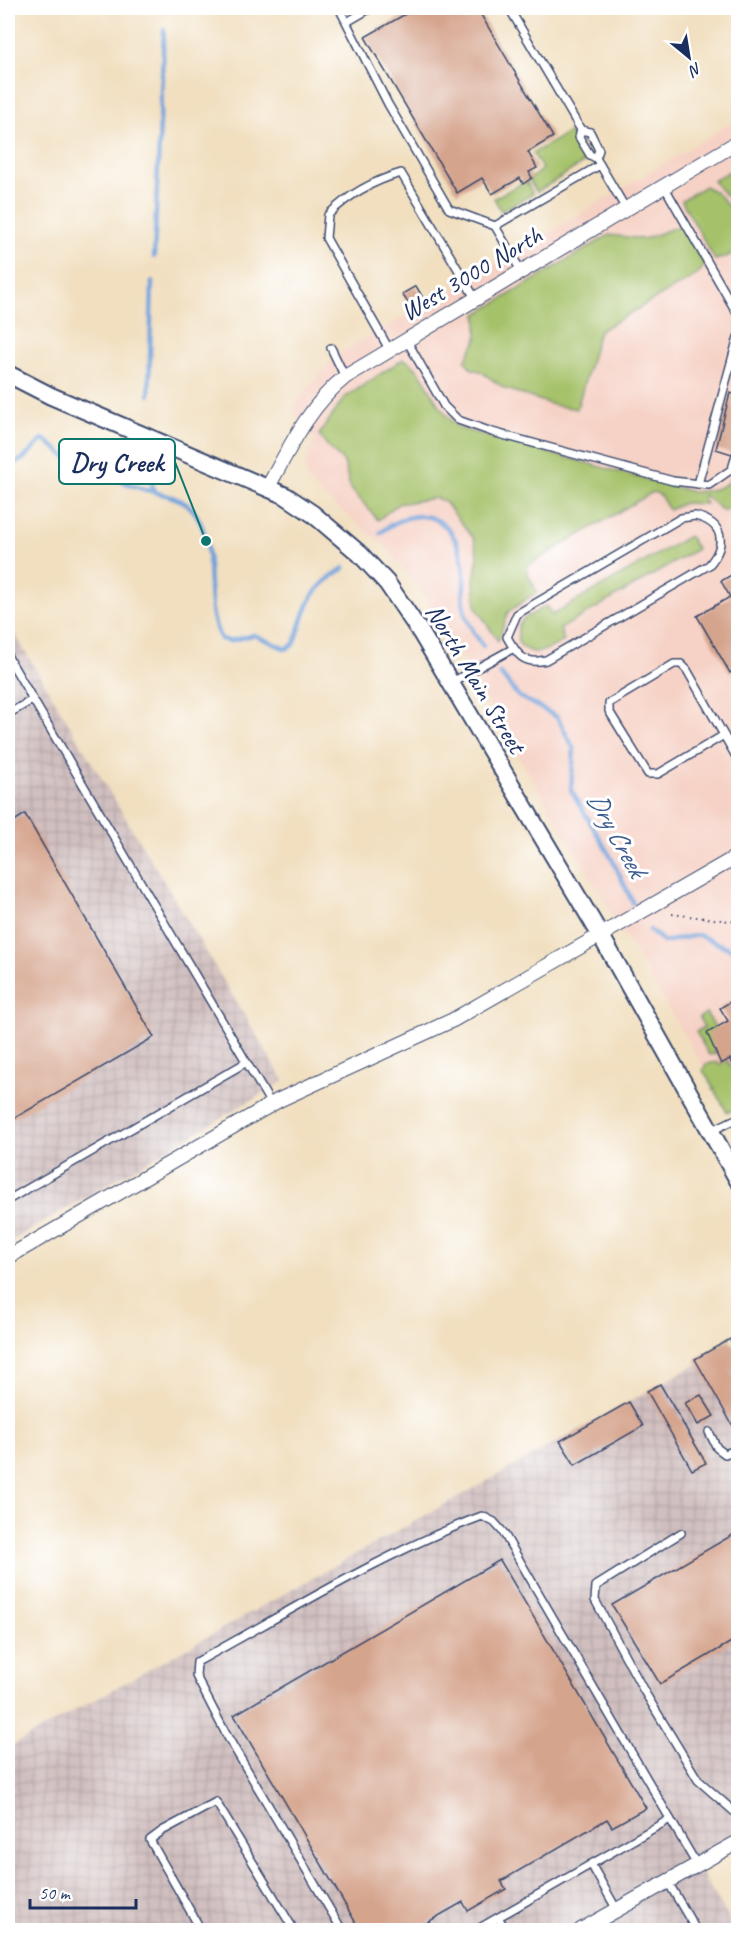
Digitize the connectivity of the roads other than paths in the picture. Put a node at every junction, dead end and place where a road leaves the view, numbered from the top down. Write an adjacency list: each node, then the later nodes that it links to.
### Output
1 (339, 8): 4 (lane)
2 (371, 8): 4 (lane)
3 (509, 8): 5 (lane)
4 (347, 22): 10 (lane)
5 (581, 130): 7 (lane); 7 (lane)
6 (738, 142): 8 (street, West 3000 North)
7 (598, 161): 9 (lane); 10 (lane)
8 (664, 186): 9 (street, West 3000 North); 13 (lane)
9 (626, 209): 11 (street, West 3000 North)
10 (495, 226): 11 (lane)
11 (521, 271): 12 (street, West 3000 North)
12 (475, 298): 15 (street, West 3000 North); 17 (lane)
13 (738, 313)
14 (738, 337): 21 (lane)
15 (406, 339): 17 (street, West 3000 North); 21 (lane)
16 (331, 348): 19 (lane)
17 (389, 349): 19 (street, West 3000 North)
18 (8, 374): 22 (street, North Main Street)
19 (345, 377): 22 (street, West 3000 North)
20 (736, 455): 21 (lane)
21 (698, 484)
22 (268, 487): 25 (street, North Main Street)
23 (514, 648): 23 (lane); 25 (lane)
24 (8, 657): 26 (lane)
25 (450, 683): 31 (street, North Main Street)
26 (32, 700): 27 (lane); 32 (lane)
27 (8, 714)
28 (724, 735): 28 (lane); 29 (lane)
29 (738, 760)
30 (738, 856): 31 (street)
31 (601, 936): 33 (street); 35 (street, North Main Street)
32 (245, 1063): 33 (lane); 37 (lane)
33 (271, 1104): 38 (street)
34 (738, 1119): 35 (lane)
35 (711, 1131): 36 (street, North Main Street)
36 (738, 1180)
37 (8, 1200)
38 (8, 1257)
39 (709, 1432): 40 (lane)
40 (738, 1449)
41 (681, 1533): 42 (lane)
42 (738, 1815)
43 (670, 1820): 45 (lane); 46 (lane); 52 (lane)
44 (738, 1842): 46 (street)
45 (591, 1864): 48 (lane); 49 (lane)
46 (697, 1865): 47 (street)
47 (668, 1882): 48 (street); 56 (lane)
48 (617, 1910): 55 (street)
49 (498, 1918): 53 (lane); 54 (lane)
50 (201, 1930): 51 (lane)
51 (294, 1930)
52 (342, 1930)
53 (476, 1930)
54 (507, 1930)
55 (581, 1930)
56 (694, 1930)

